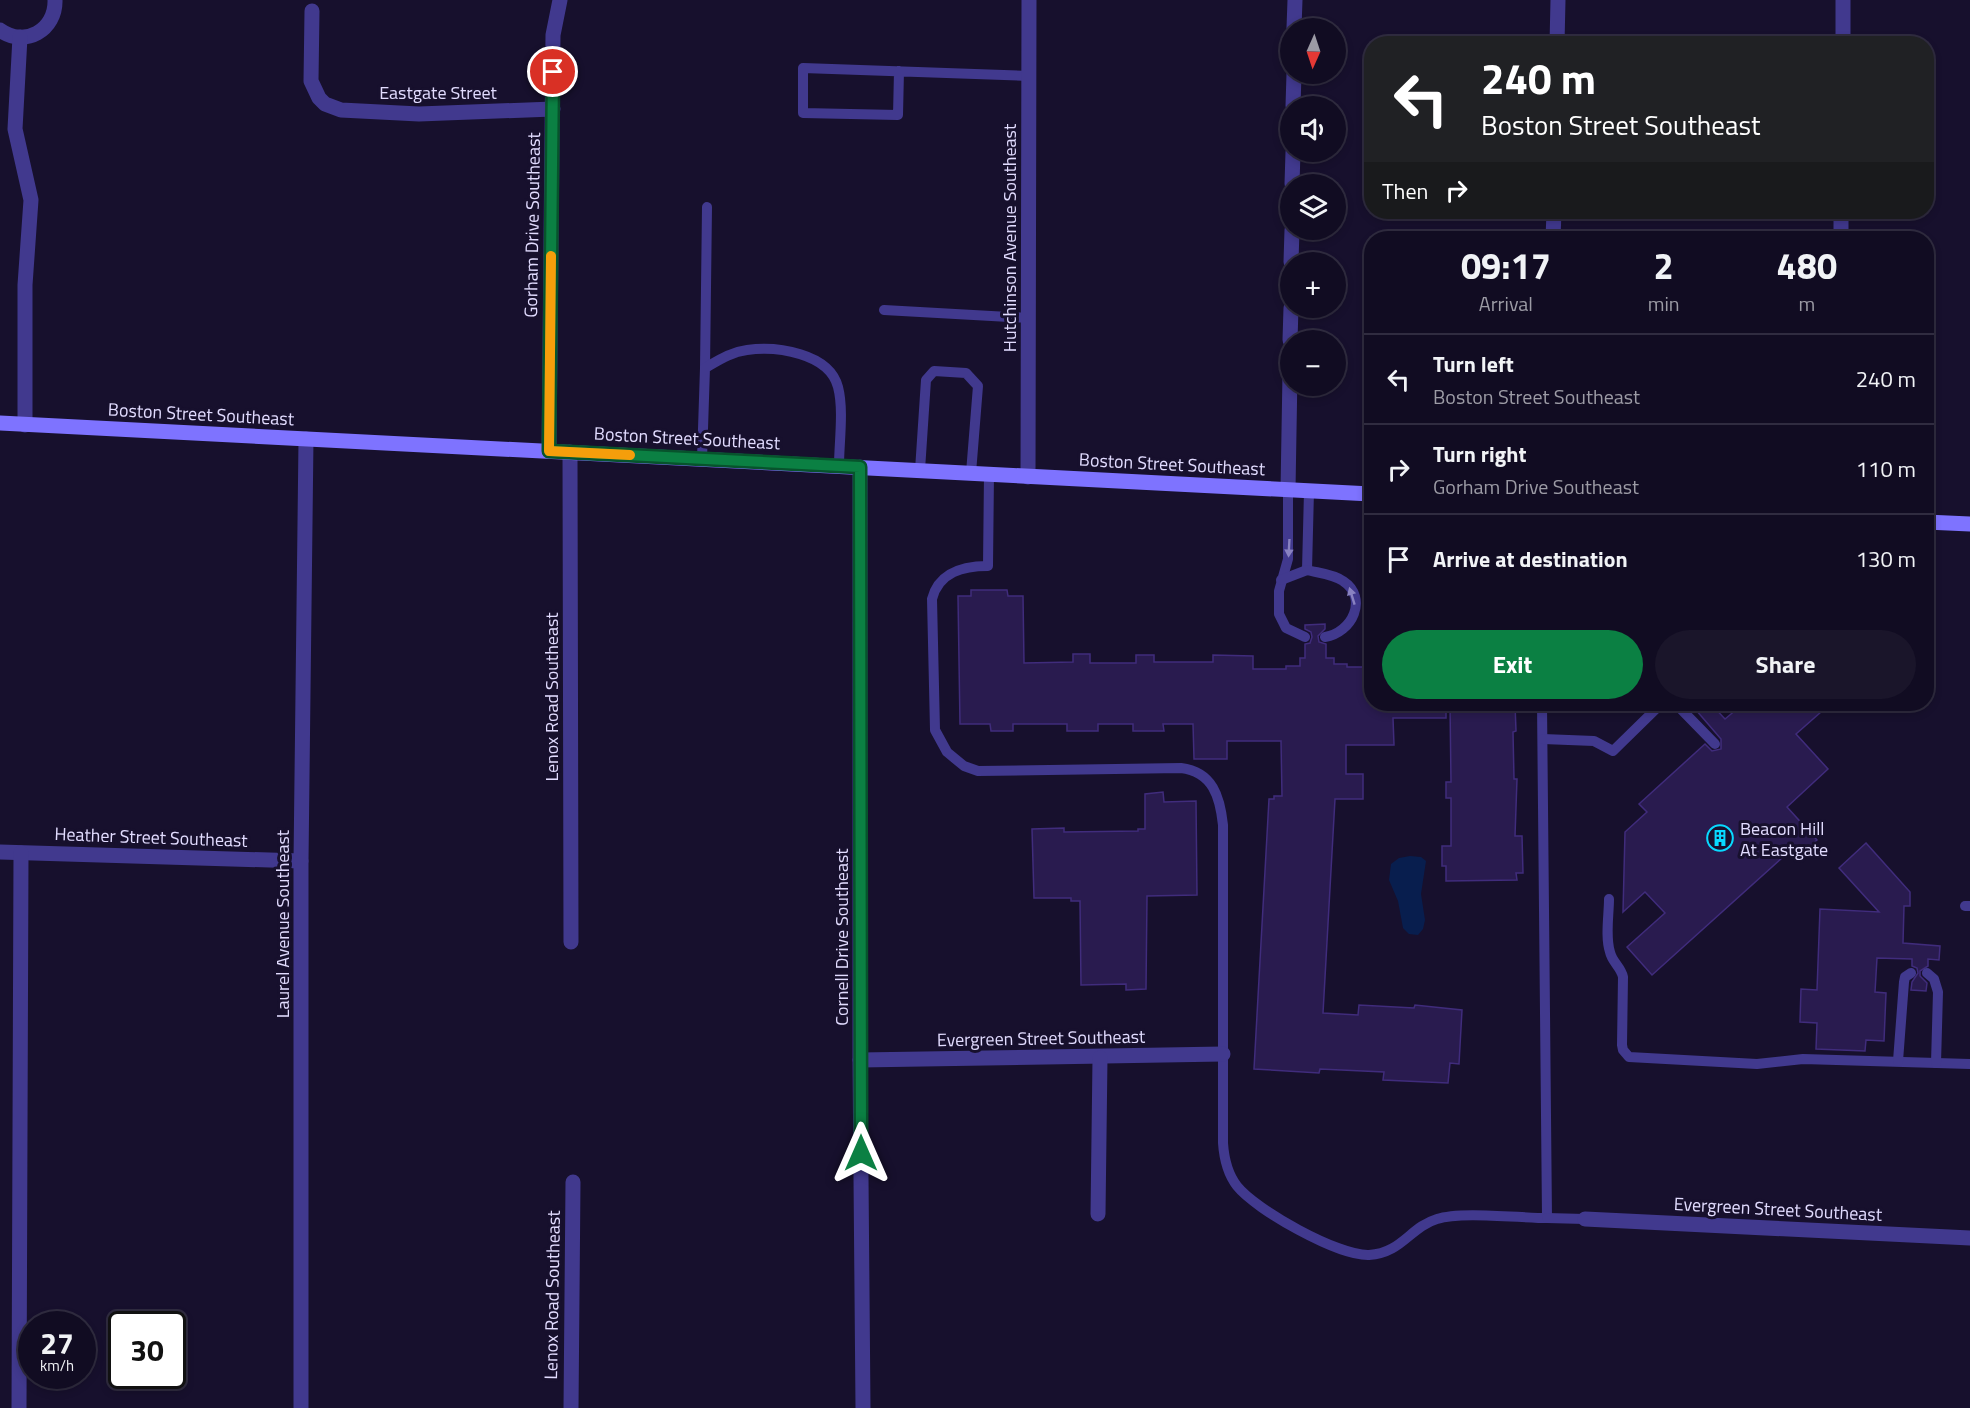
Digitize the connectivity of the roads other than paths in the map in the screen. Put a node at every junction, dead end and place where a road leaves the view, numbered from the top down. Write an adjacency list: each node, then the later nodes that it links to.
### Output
1 (55, 0): 12 (street)
2 (560, 0): 15 (street, Gorham Drive Southeast)
3 (1029, 0): 14 (street, Hutchinson Avenue Southeast)
4 (1295, 0): 8 (street)
5 (1558, 0): 10 (street)
6 (1843, 0): 11 (street)
7 (312, 11): 15 (street, Eastgate Street)
8 (1294, 18)
9 (0, 30): 12 (street)
10 (1557, 36)
11 (1843, 36)
12 (20, 38): 22 (street)
13 (899, 71): 13 (lane); 14 (lane)
14 (1029, 76): 18 (street, Hutchinson Avenue Southeast)
15 (553, 109): 24 (street, Gorham Drive Southeast)
16 (707, 207): 19 (lane)
17 (884, 310): 18 (lane)
18 (1029, 318): 32 (street, Hutchinson Avenue Southeast)
19 (705, 368): 26 (lane); 27 (lane)
20 (1290, 396): 33 (street)
21 (0, 423): 22 (street, Boston Street Southeast)
22 (25, 425): 23 (street, Boston Street Southeast)
23 (306, 439): 24 (street, Boston Street Southeast); 49 (street, Laurel Avenue Southeast)
24 (549, 451): 25 (street, Boston Street Southeast)
25 (570, 452): 26 (street, Boston Street Southeast); 51 (street, Lenox Road Southeast)
26 (702, 459): 27 (street, Boston Street Southeast)
27 (839, 466): 28 (street, Boston Street Southeast)
28 (860, 467): 29 (street, Boston Street Southeast); 56 (street, Cornell Drive Southeast)
29 (920, 470): 30 (street, Boston Street Southeast); 30 (lane)
30 (971, 473): 31 (street, Boston Street Southeast)
31 (990, 474): 32 (street, Boston Street Southeast); 54 (lane)
32 (1028, 477): 33 (street, Boston Street Southeast)
33 (1288, 490): 34 (street, Boston Street Southeast); 39 (lane, one-way to 39)
34 (1309, 491): 35 (street, Boston Street Southeast); 38 (lane)
35 (1364, 494)
36 (1934, 522): 37 (street)
37 (1970, 524)
38 (1307, 570): 39 (lane); 41 (lane, one-way to 38)
39 (1281, 580): 40 (lane)
40 (1305, 637)
41 (1325, 637)
42 (1542, 711): 45 (lane)
43 (1654, 711): 45 (lane)
44 (1683, 711): 46 (lane)
45 (1543, 739): 62 (lane)
46 (1715, 744)
47 (0, 852): 48 (street, Heather Street Southeast)
48 (21, 853): 49 (street, Heather Street Southeast); 65 (street)
49 (301, 861): 66 (street, Laurel Avenue Southeast)
50 (1609, 899): 57 (lane)
51 (571, 942)
52 (1911, 973): 57 (lane)
53 (1927, 974): 58 (lane)
54 (1223, 1054): 55 (street, Evergreen Street Southeast); 62 (lane)
55 (1100, 1058): 56 (street, Evergreen Street Southeast); 61 (street)
56 (860, 1060): 68 (street, Cornell Drive Southeast)
57 (1898, 1061): 58 (lane)
58 (1936, 1063): 59 (lane)
59 (1970, 1064)
60 (573, 1182): 67 (street, Lenox Road Southeast)
61 (1098, 1214)
62 (1547, 1218): 63 (lane)
63 (1585, 1219): 64 (street, Evergreen Street Southeast)
64 (1970, 1238)
65 (19, 1408)
66 (301, 1408)
67 (571, 1408)
68 (863, 1408)

